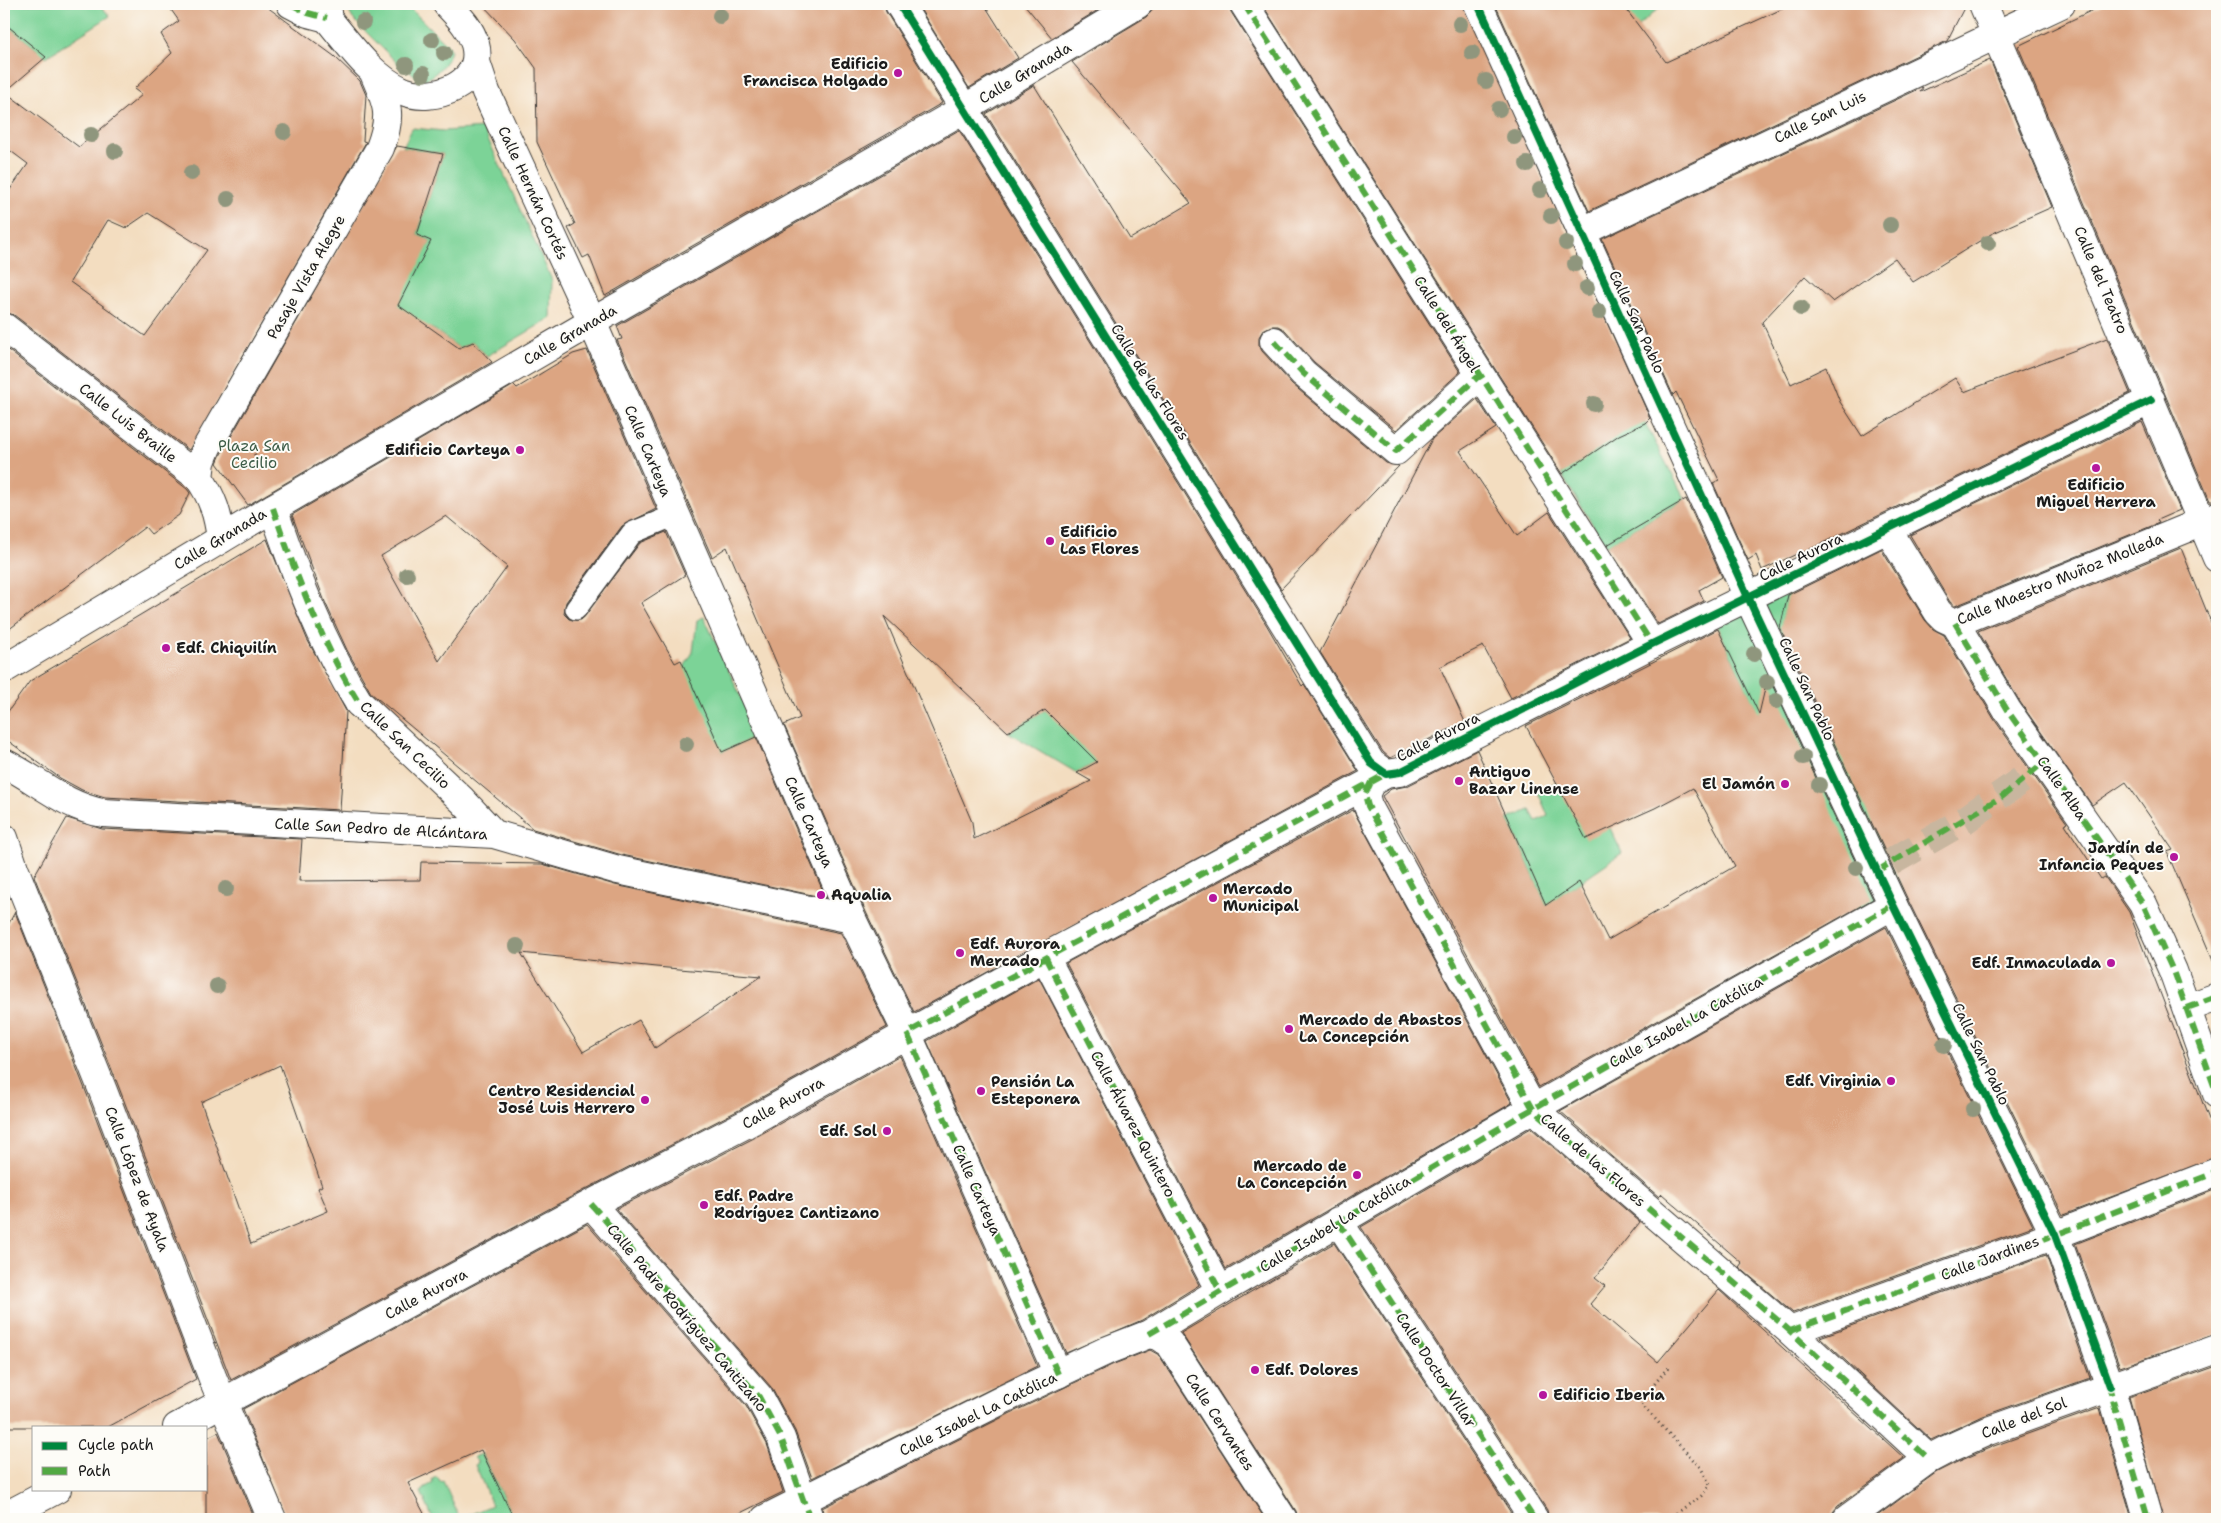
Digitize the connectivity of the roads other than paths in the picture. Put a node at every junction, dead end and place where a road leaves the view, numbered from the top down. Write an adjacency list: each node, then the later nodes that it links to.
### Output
1 (291, 4): 9 (street)
2 (446, 4): 11 (street, Calle Hernán Cortés)
3 (899, 4): 13 (street, Calle de las Flores)
4 (1138, 4): 13 (street, Calle Granada)
5 (1244, 4): 18 (street, Calle del Ángel)
6 (1478, 4): 14 (street, Calle San Pablo)
7 (1983, 4): 10 (street, Calle del Teatro)
8 (2061, 4): 10 (street, Calle San Luis)
9 (327, 11): 12 (street)
10 (1996, 33): 14 (street, Calle San Luis); 19 (street, Calle del Teatro)
11 (476, 62): 12 (street); 15 (street, Calle Hernán Cortés)
12 (373, 71): 20 (street, Pasaje Vista Alegre)
13 (964, 109): 15 (street, Calle Granada); 33 (street, Calle de las Flores)
14 (1581, 232): 27 (street, Calle San Pablo)
15 (592, 322): 21 (street, Calle Granada); 22 (street, Calle Carteya)
16 (4, 327): 20 (street, Calle Luis Braille)
17 (1274, 341): 18 (street)
18 (1480, 375): 30 (street, Calle del Ángel)
19 (2151, 400): 23 (street, Calle del Teatro); 24 (street, Calle Aurora)
20 (199, 478): 25 (street, Calle Luis Braille)
21 (273, 508): 25 (street, Calle Granada); 34 (street, Calle San Cecilio)
22 (675, 515): 28 (lane); 37 (street, Calle Carteya)
23 (2210, 519): 26 (street, Calle del Teatro); 29 (street, Calle Maestro Muñoz Molleda)
24 (1888, 530): 27 (street, Calle Aurora); 29 (street, Calle Maestro Muñoz Molleda)
25 (220, 539): 31 (street, Calle Granada)
26 (2217, 558)
27 (1749, 598): 30 (street, Calle Aurora); 36 (street, Calle San Pablo)
28 (576, 609)
29 (1956, 623): 40 (street, Calle Alba)
30 (1652, 644): 33 (street, Calle Aurora)
31 (4, 669)
32 (4, 763): 34 (street, Calle San Pedro de Alcántara)
33 (1380, 776): 38 (street, Calle Aurora); 43 (street, Calle de las Flores)
34 (494, 834): 37 (street, Calle San Pedro de Alcántara)
35 (4, 838): 54 (street, Calle López de Ayala)
36 (1893, 905): 43 (street, Calle Isabel La Católica); 47 (street, Calle San Pablo)
37 (852, 919): 41 (street, Calle Carteya)
38 (1045, 957): 41 (street, Calle Aurora); 48 (street, Calle Álvarez Quintero)
39 (2217, 997): 40 (street)
40 (2187, 1008): 42 (street, Calle Alba)
41 (907, 1033): 45 (street, Calle Aurora); 52 (street, Calle Carteya)
42 (2217, 1094)
43 (1533, 1108): 46 (street, Calle Isabel La Católica); 49 (street, Calle de las Flores)
44 (2217, 1172): 47 (street, Calle Jardines)
45 (591, 1204): 54 (street, Calle Aurora); 58 (street, Calle Padre Rodríguez Cantizano)
46 (1338, 1221): 48 (street, Calle Isabel La Católica); 63 (street, Calle Doctor Villar)
47 (2055, 1235): 49 (street, Calle Jardines); 53 (street, Calle San Pablo)
48 (1220, 1291): 50 (street, Calle Isabel La Católica)
49 (1790, 1331): 56 (street, Calle de las Flores)
50 (1149, 1334): 52 (street, Calle Isabel La Católica); 62 (street, Calle Cervantes)
51 (2217, 1348): 53 (street, Calle del Sol)
52 (1058, 1374): 58 (street, Calle Isabel La Católica)
53 (2110, 1386): 56 (street, Calle del Sol); 65 (street, Calle San Pablo)
54 (223, 1403): 55 (street, Calle Aurora); 60 (street, Calle López de Ayala)
55 (179, 1426)
56 (1929, 1459): 64 (street, Calle del Sol)
57 (55, 1490): 59 (street)
58 (806, 1510): 61 (street, Calle Isabel La Católica)
59 (4, 1517)
60 (272, 1519)
61 (765, 1519)
62 (1284, 1519)
63 (1534, 1519)
64 (1847, 1519)
65 (2148, 1519)

